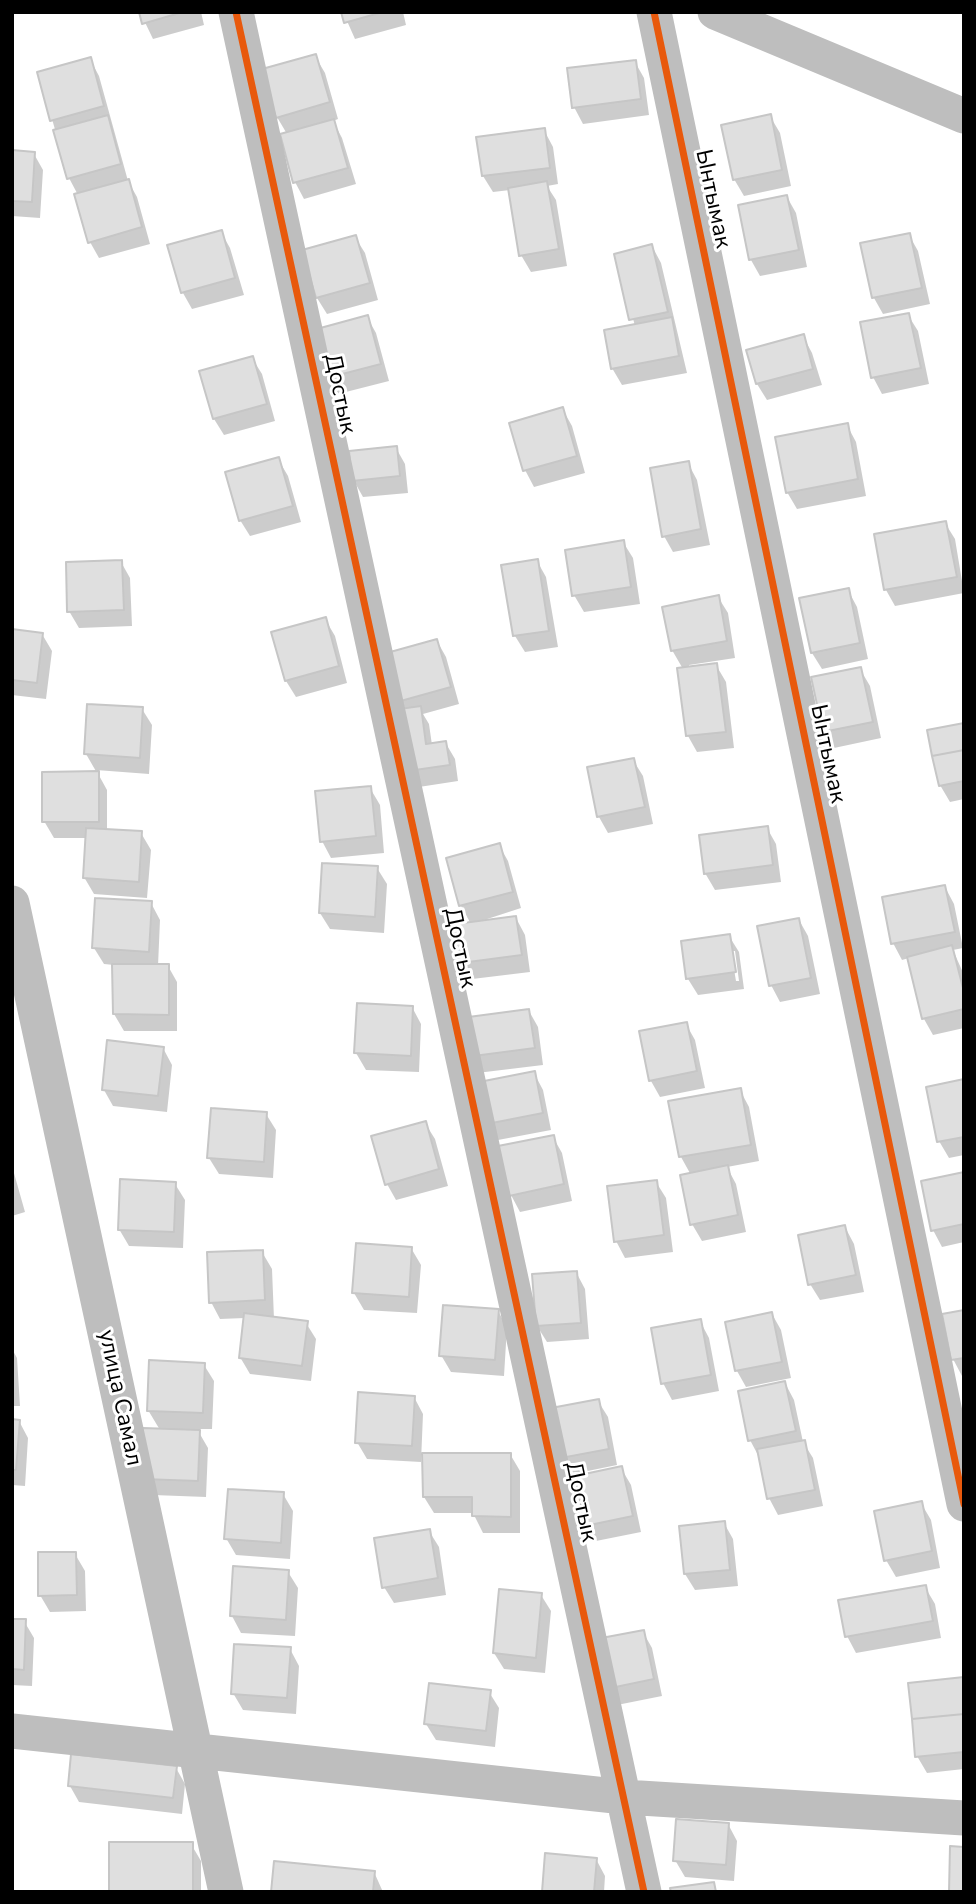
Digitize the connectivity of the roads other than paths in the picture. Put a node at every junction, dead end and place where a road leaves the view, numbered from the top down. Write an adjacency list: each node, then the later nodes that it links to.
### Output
1 (236, 12): 9 (street, Достык)
2 (654, 12): 6 (street, Ынтымак)
3 (715, 12): 4 (street)
4 (964, 116)
5 (12, 904): 8 (street, улица Самал)
6 (964, 1504)
7 (12, 1731): 8 (street)
8 (195, 1751): 9 (street); 11 (street, улица Самал)
9 (624, 1797): 10 (street); 12 (street, Достык)
10 (964, 1818)
11 (226, 1892)
12 (645, 1892)

